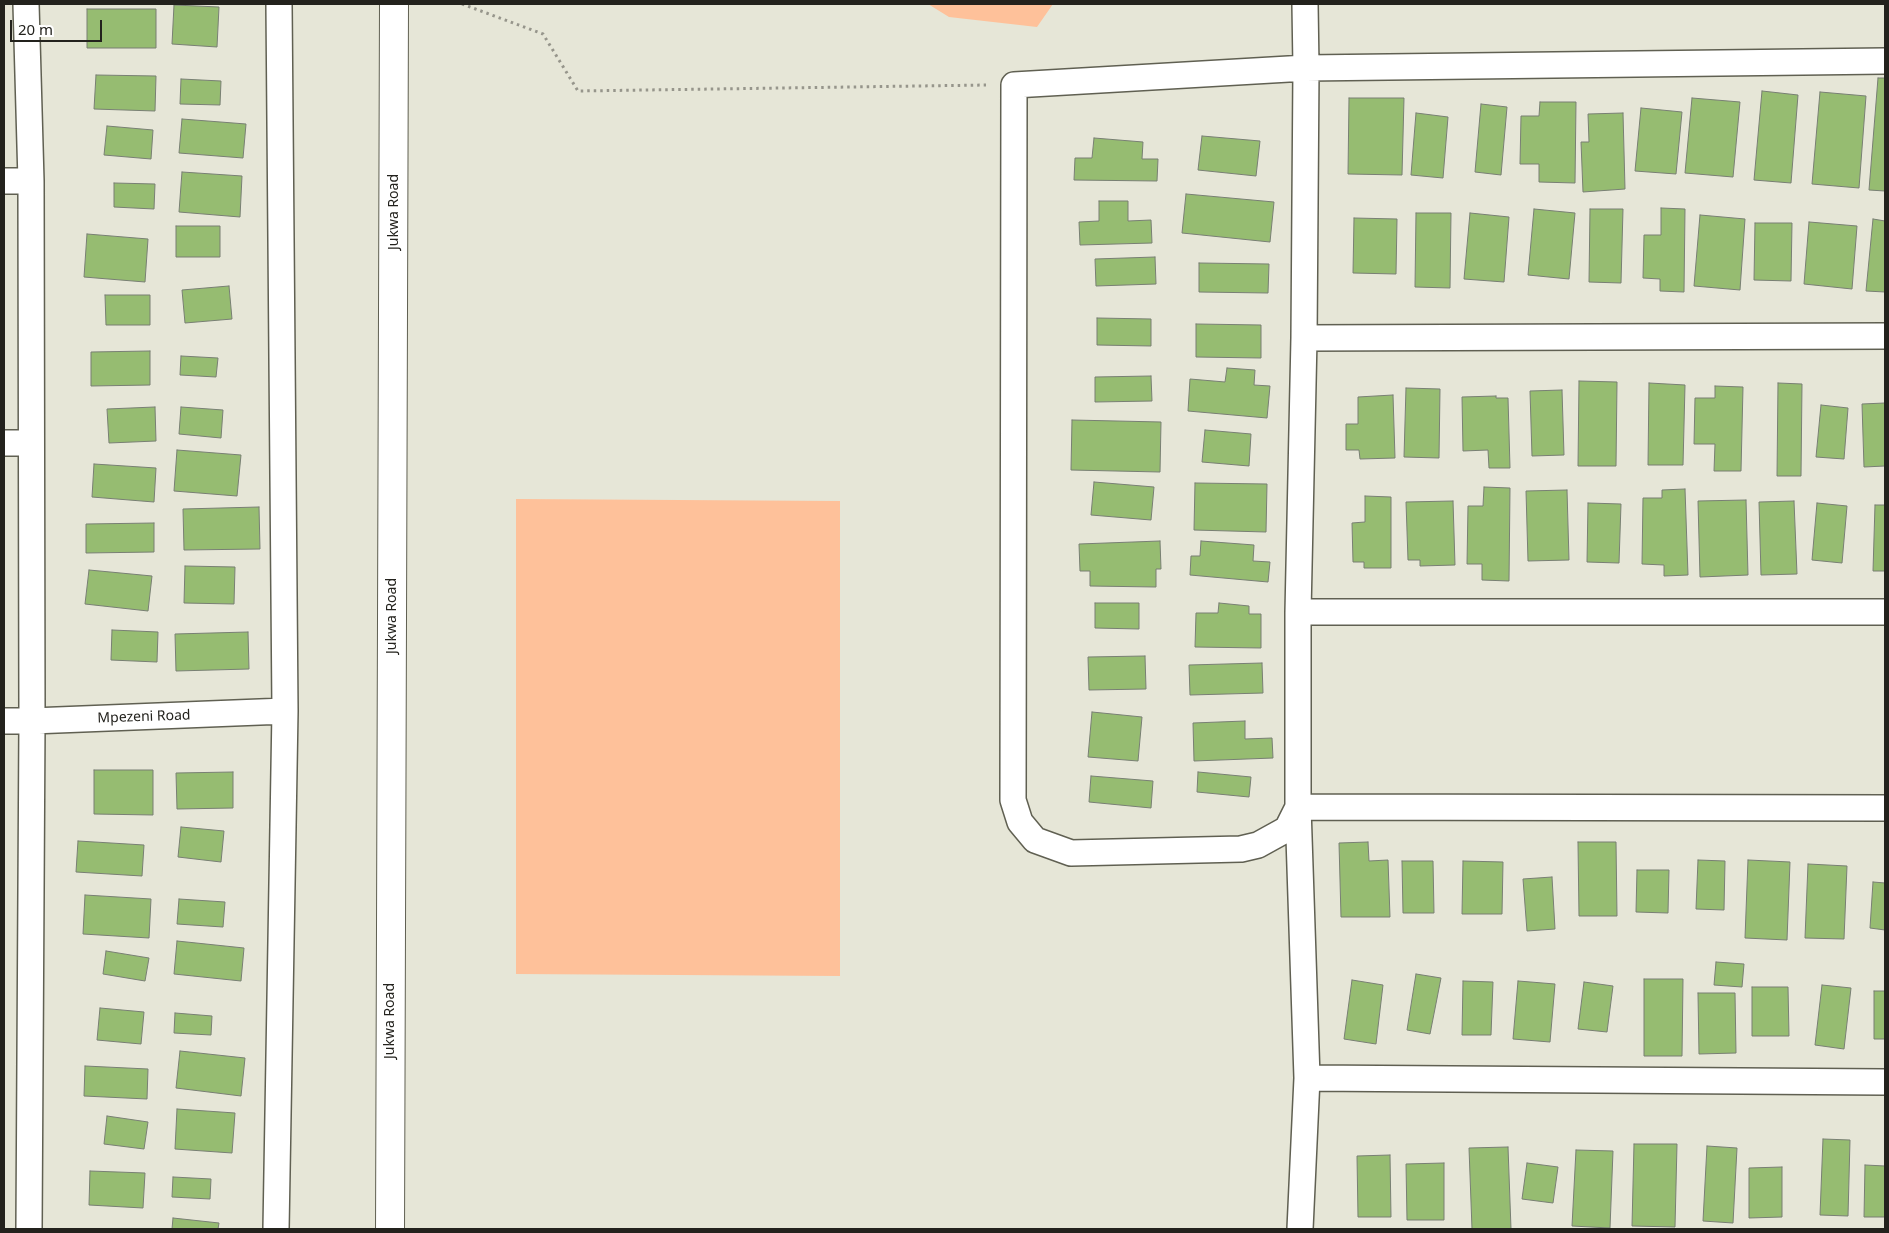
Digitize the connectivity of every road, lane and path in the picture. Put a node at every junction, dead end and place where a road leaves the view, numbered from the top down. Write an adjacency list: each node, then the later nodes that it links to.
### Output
1 (26, 4): 10 (street)
2 (279, 4): 17 (street)
3 (394, 4): 26 (street, Jukwa Road)
4 (462, 4): 8 (path)
5 (1305, 4): 7 (street)
6 (1885, 61): 7 (street)
7 (1306, 68): 8 (street); 12 (street)
8 (1014, 85): 20 (street)
9 (4, 181): 10 (street)
10 (31, 181): 13 (street)
11 (1885, 336): 12 (street)
12 (1304, 338): 15 (street)
13 (30, 443): 14 (street); 19 (street)
14 (4, 444)
15 (1298, 612): 16 (street); 20 (street)
16 (1885, 612)
17 (285, 711): 19 (street, Mpezeni Road); 25 (street)
18 (4, 721): 19 (street, Mpezeni Road)
19 (32, 721): 24 (street)
20 (1298, 807): 21 (street); 22 (street)
21 (1885, 808)
22 (1307, 1078): 23 (street); 27 (street)
23 (1885, 1082)
24 (30, 1229)
25 (276, 1229)
26 (390, 1229)
27 (1300, 1229)

